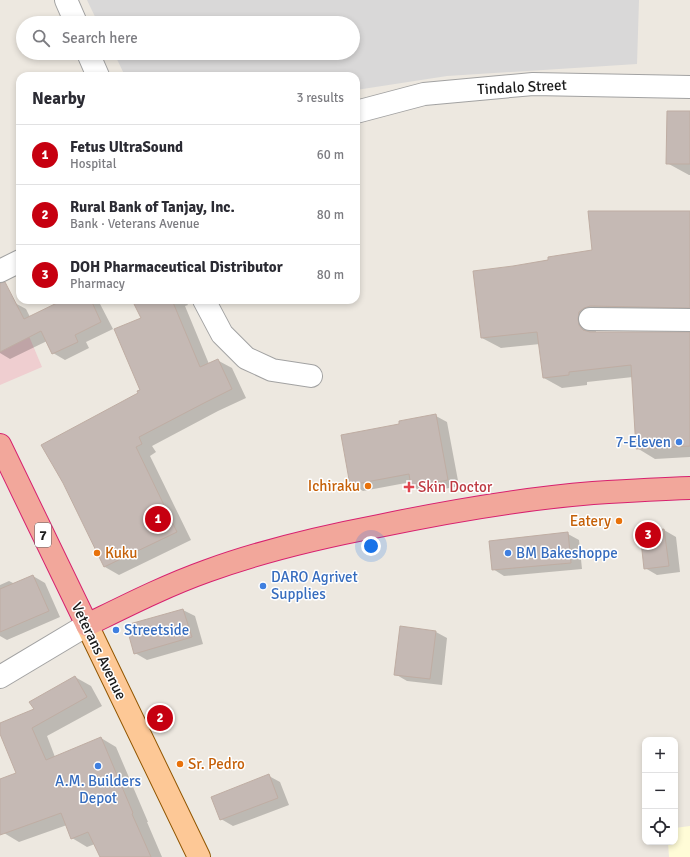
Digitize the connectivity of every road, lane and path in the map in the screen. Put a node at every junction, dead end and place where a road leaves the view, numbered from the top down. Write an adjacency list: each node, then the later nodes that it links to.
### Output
1 (66, 0): 2 (street)
2 (73, 16)
3 (91, 60): 4 (street)
4 (96, 72)
5 (690, 87): 6 (street, Tindalo Street)
6 (360, 111)
7 (16, 263): 8 (street)
8 (0, 271)
9 (206, 304): 12 (street)
10 (590, 319): 11 (street)
11 (690, 320)
12 (311, 376)
13 (0, 445): 15 (highway, Veterans Avenue / 7)
14 (690, 488): 15 (highway)
15 (87, 625): 16 (street); 17 (main road, Veterans Avenue / 7)
16 (0, 677)
17 (199, 857)

